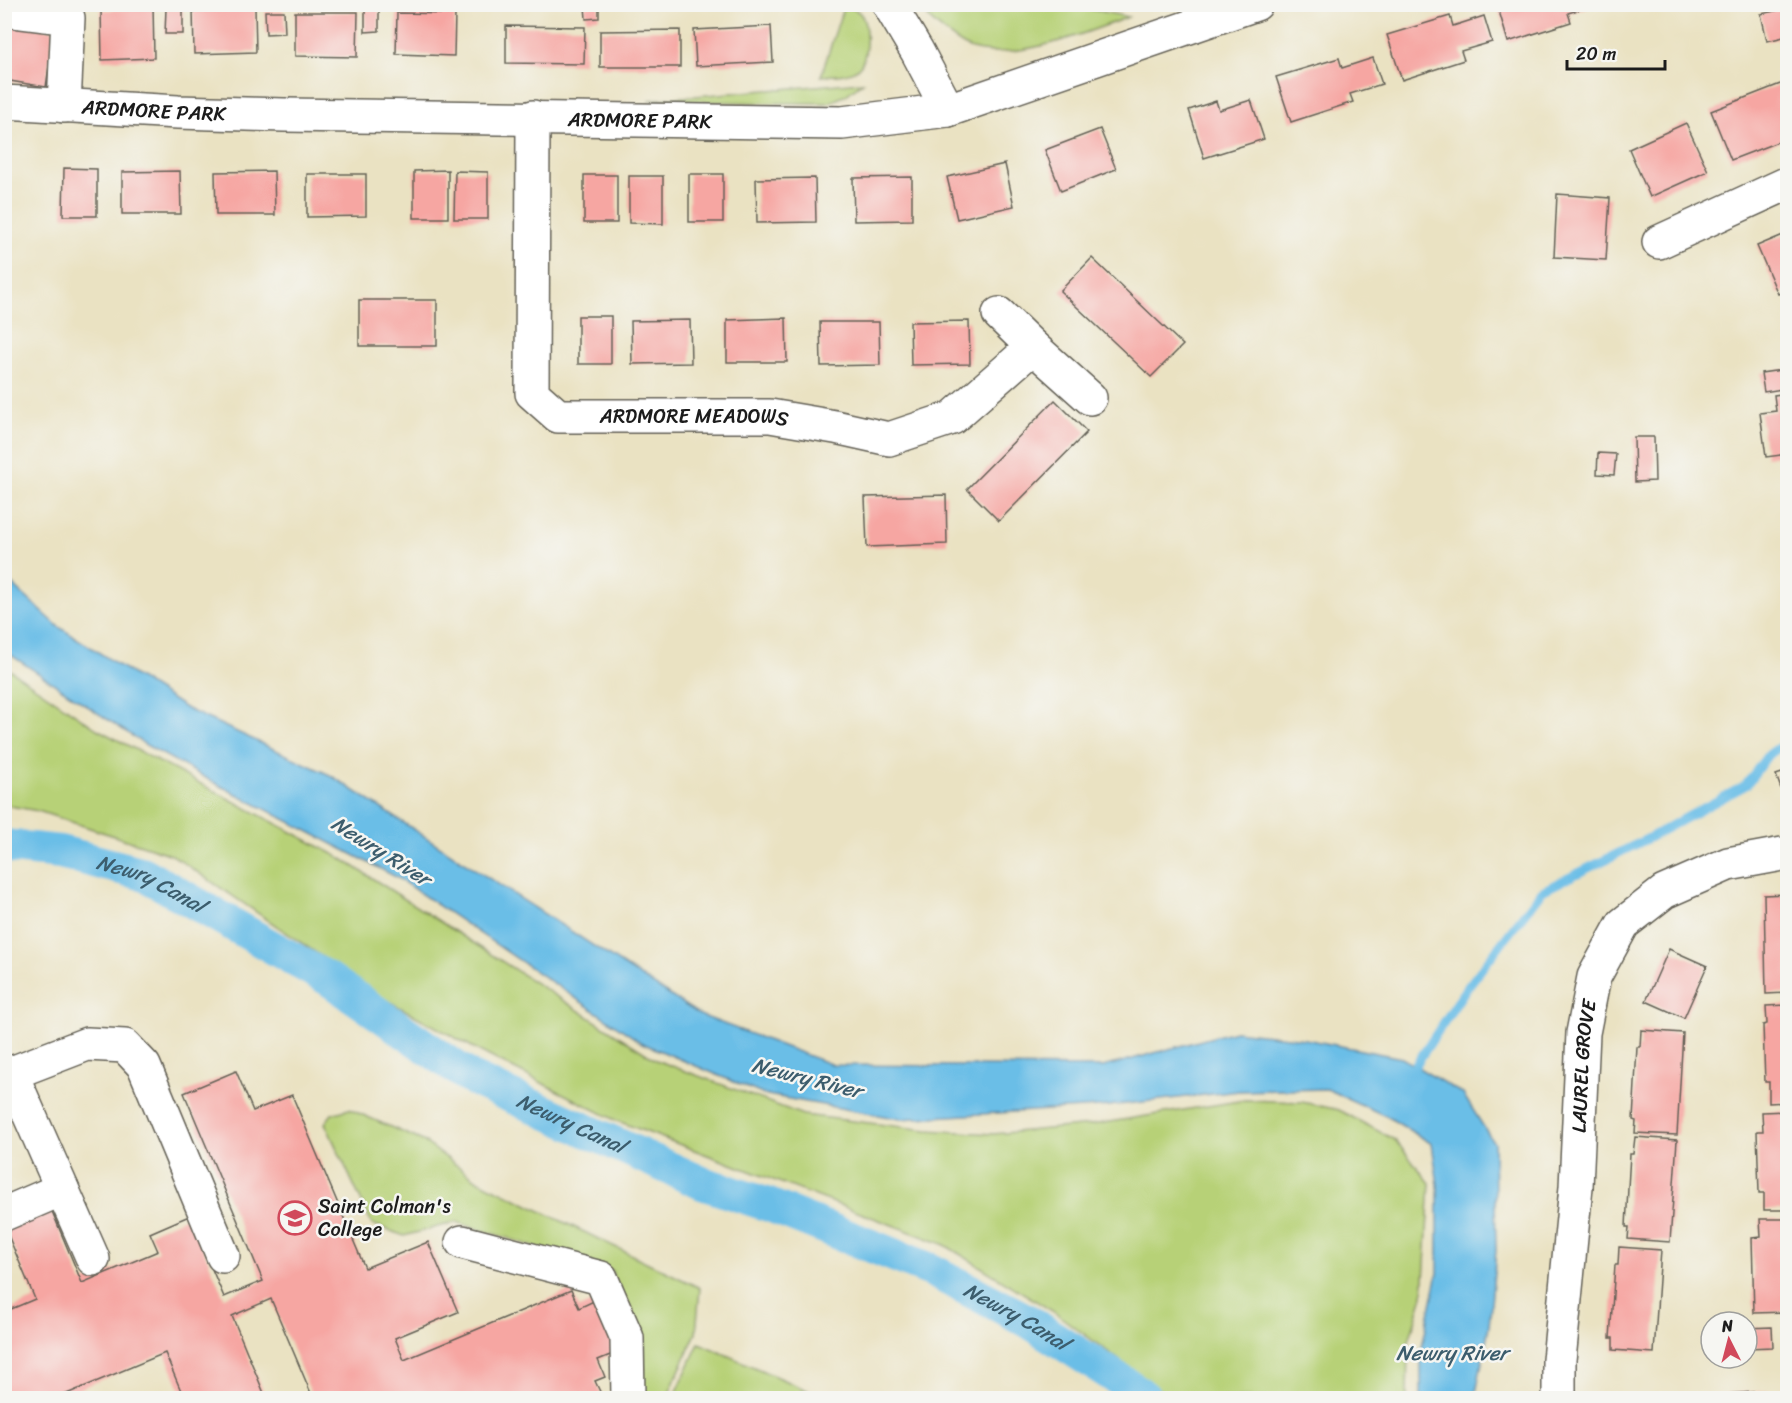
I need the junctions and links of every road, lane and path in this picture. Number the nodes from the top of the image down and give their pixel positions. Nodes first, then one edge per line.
1 (889, 4) edge
2 (1256, 4) edge
3 (4, 10) edge
4 (4, 102) edge
5 (64, 106) junction
6 (948, 110) junction
7 (533, 117) junction
8 (1788, 183) edge
9 (1659, 242) dead end
10 (999, 314) dead end
11 (1033, 347) junction
12 (1090, 398) dead end
13 (1788, 853) edge
14 (8, 1075) edge
15 (62, 1189) junction
16 (4, 1214) edge
17 (462, 1242) dead end
18 (223, 1256) dead end
19 (93, 1259) dead end
20 (628, 1398) edge
21 (1559, 1398) edge

1 - 6 street
2 - 6 street, ARDMORE PARK
3 - 5 street
4 - 5 street, ARDMORE PARK
5 - 7 street, ARDMORE PARK
6 - 7 street, ARDMORE PARK
7 - 11 street, ARDMORE MEADOWS
8 - 9 street
10 - 11 street
11 - 12 street
13 - 21 street, LAUREL GROVE
14 - 15 street
14 - 18 street
15 - 16 street
15 - 19 street
17 - 20 street

